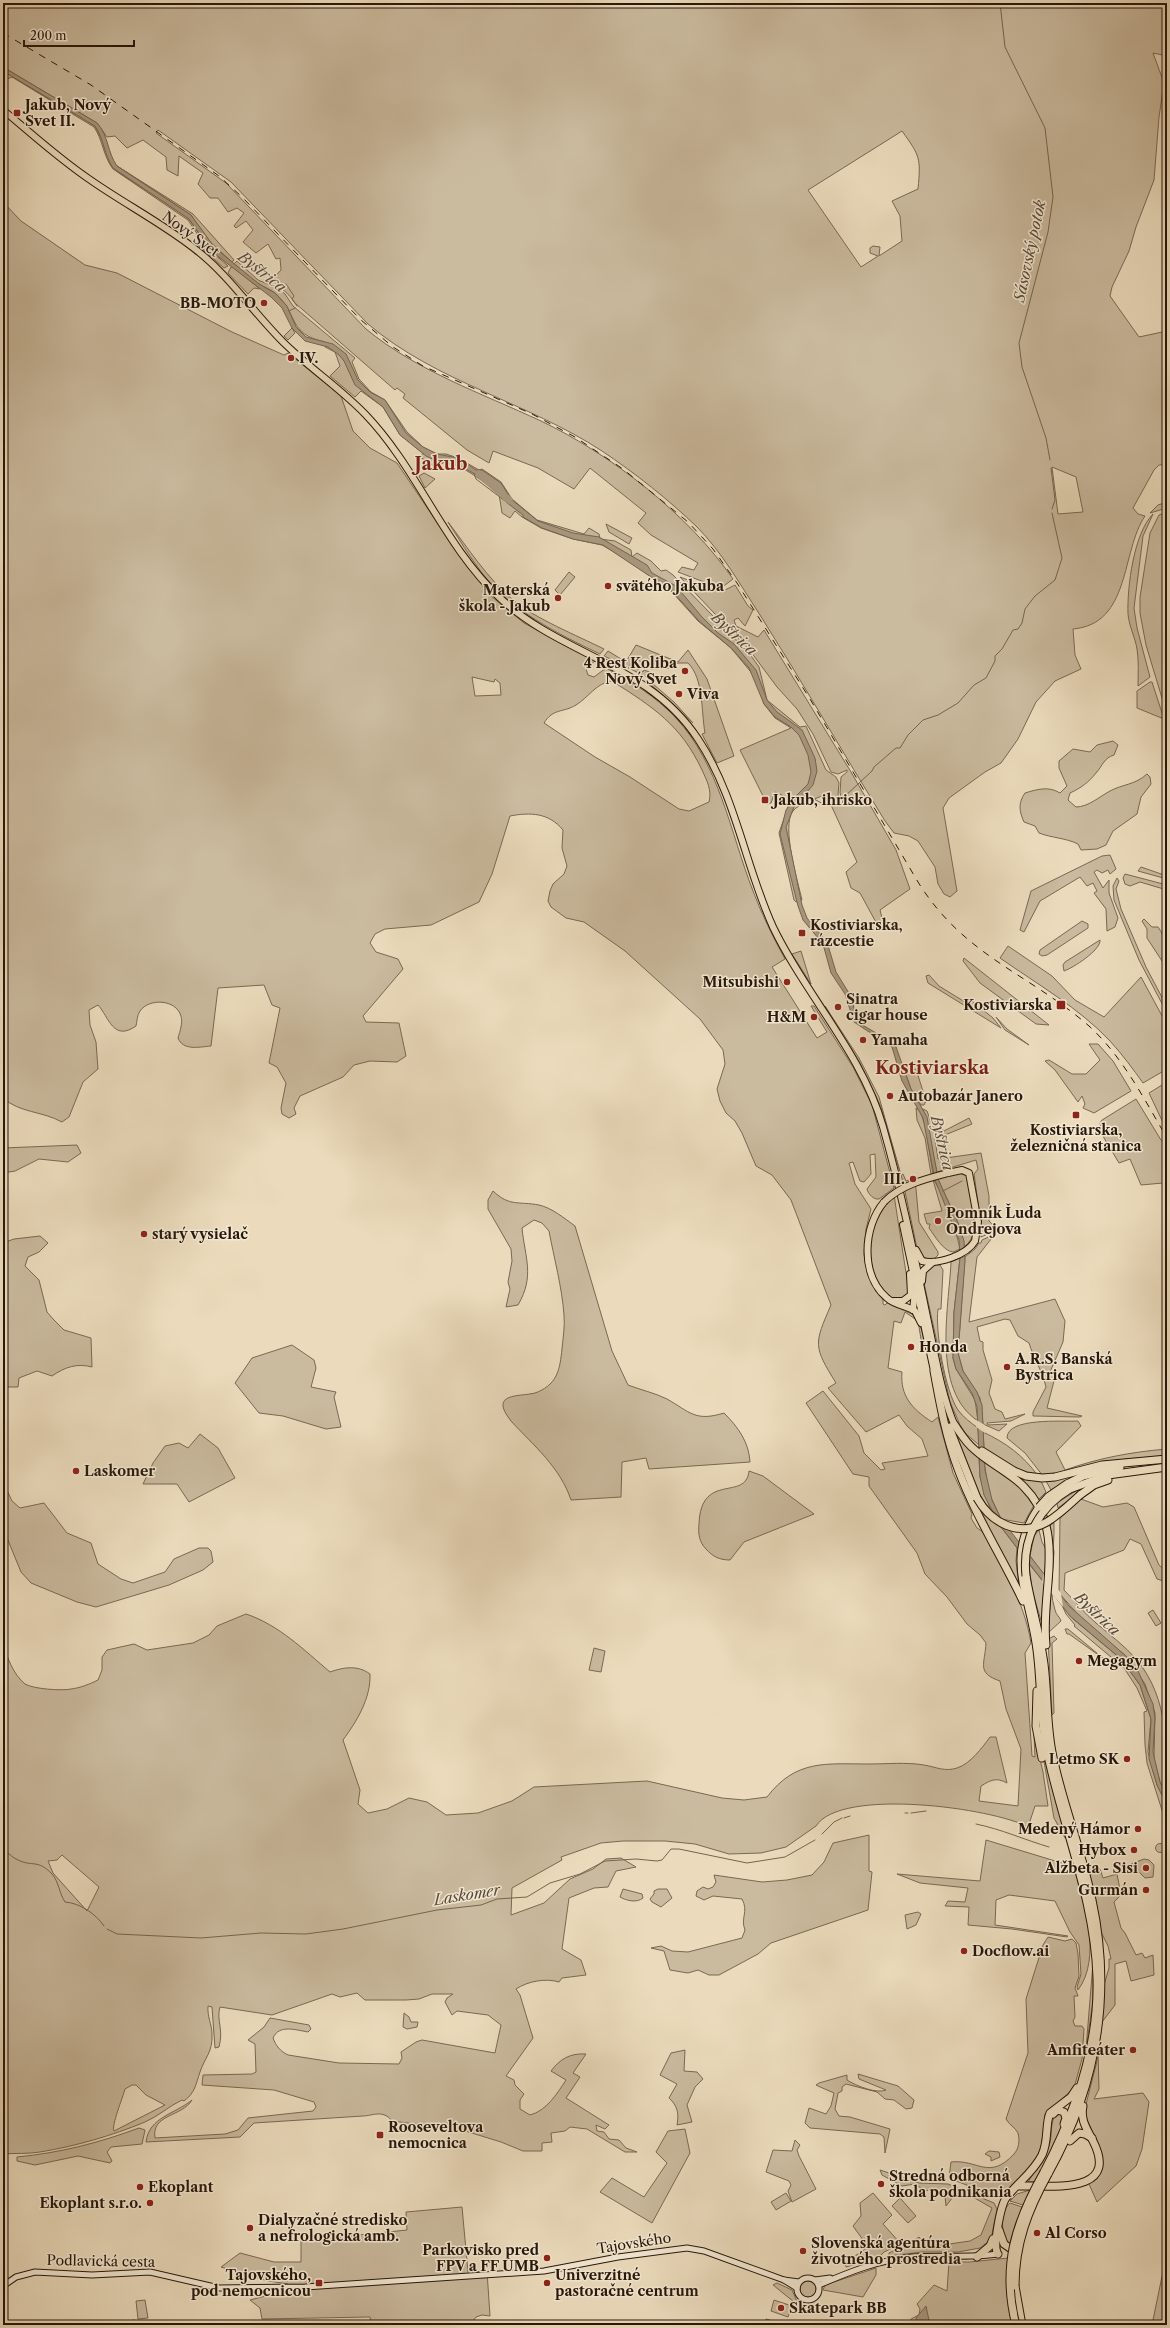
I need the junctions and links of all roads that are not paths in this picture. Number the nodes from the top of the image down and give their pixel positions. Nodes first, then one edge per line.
1 (3, 110) edge
2 (890, 1155) junction
3 (910, 1237) junction
4 (910, 1260) junction
5 (933, 1262) junction
6 (911, 1278) junction
7 (922, 1292) junction
8 (890, 1300) junction
9 (913, 1310) junction
10 (930, 1350) junction
11 (934, 1371) joint
12 (940, 1404) junction
13 (956, 1426) joint
14 (988, 1457) junction
15 (1167, 1460) edge
16 (1167, 1467) edge
17 (1148, 1469) junction
18 (1068, 1486) junction
19 (1022, 1599) junction
20 (1029, 1612) junction
21 (1044, 1667) junction
22 (1037, 1691) junction
23 (1042, 1720) junction
24 (1042, 1758) dead end
25 (1065, 1813) junction
26 (1084, 1878) junction
27 (1082, 2081) junction
28 (1084, 2092) junction
29 (1048, 2123) junction
30 (1064, 2132) junction
31 (1092, 2138) junction
32 (1063, 2147) junction
33 (1046, 2173) junction
34 (1019, 2186) junction
35 (999, 2226) junction
36 (1001, 2239) junction
37 (1014, 2251) dead end
38 (998, 2254) junction
39 (977, 2257) junction
40 (784, 2280) junction
41 (799, 2282) junction
42 (817, 2282) junction
43 (3, 2286) edge
44 (224, 2288) joint
45 (797, 2288) junction
46 (1016, 2325) edge
47 (1022, 2325) edge

1 - 2 main road, Nový Svet
2 - 3 main road
2 - 4 main road
3 - 5 main road
3 - 7 main road
4 - 6 main road
4 - 10 main road
5 - 7 main road
5 - 8 main road, bridge
6 - 8 main road
6 - 9 main road
7 - 13 main road
8 - 9 main road
9 - 10 main road
10 - 11 main road
11 - 12 highway
12 - 17 highway, bridge
12 - 19 highway
13 - 14 highway
14 - 15 highway
14 - 21 highway
15 - 18 highway
16 - 17 highway
17 - 18 highway
18 - 20 highway, bridge
18 - 21 highway, bridge
19 - 20 highway
19 - 22 highway
20 - 23 highway
21 - 25 highway
22 - 23 highway
22 - 24 highway
23 - 25 highway
25 - 26 highway
26 - 27 highway
26 - 28 highway
27 - 29 highway
27 - 30 highway
28 - 31 highway
28 - 32 highway
29 - 30 highway
29 - 34 highway
30 - 33 highway
31 - 32 highway
31 - 34 highway
32 - 33 highway
33 - 46 highway, bridge
33 - 47 highway, bridge
34 - 35 highway
35 - 36 highway
35 - 38 highway
35 - 39 highway
36 - 37 highway
36 - 38 highway
38 - 39 main road
39 - 42 main road
40 - 41 main road, Tajovského
40 - 44 main road, Tajovského
40 - 45 main road, Tajovského
41 - 42 main road
41 - 45 main road
42 - 45 main road
43 - 44 main road, Podlavická cesta

